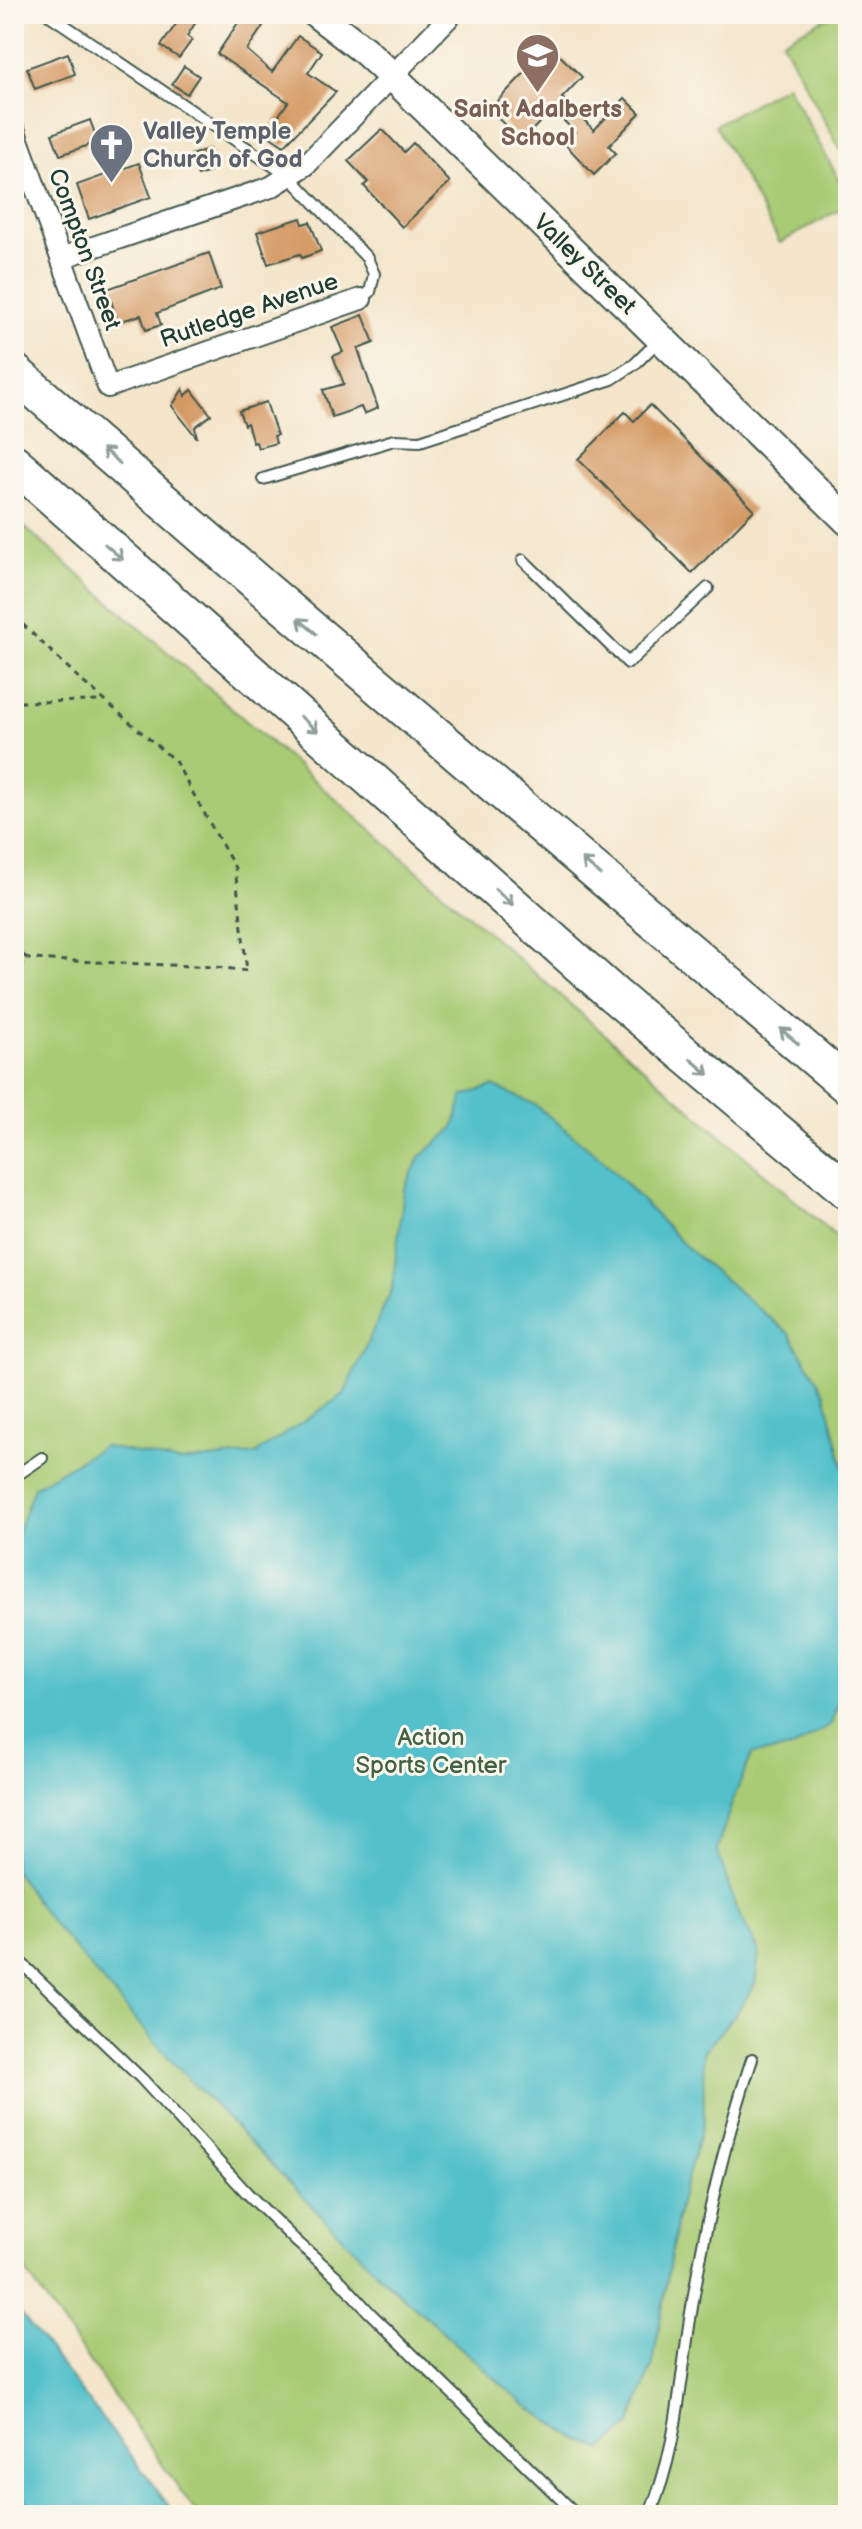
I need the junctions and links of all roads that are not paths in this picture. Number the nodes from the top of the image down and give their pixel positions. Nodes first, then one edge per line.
1 (48, 14) edge
2 (317, 14) edge
3 (452, 14) edge
4 (392, 76) junction
5 (14, 129) edge
6 (290, 177) junction
7 (61, 258) junction
8 (361, 299) joint
9 (662, 338) junction
10 (14, 372) edge
11 (108, 387) joint
12 (14, 463) edge
13 (14, 471) edge
14 (263, 479) dead end
15 (74, 517) junction
16 (848, 521) edge
17 (523, 560) dead end
18 (708, 588) dead end
19 (848, 1086) edge
20 (848, 1191) edge
21 (42, 1458) dead end
22 (14, 1477) edge
23 (14, 1956) edge
24 (752, 2059) dead end
25 (577, 2515) edge
26 (649, 2515) edge

1 - 6 lane
2 - 4 street, Valley Street
3 - 4 street
4 - 6 street
4 - 9 street, Valley Street
5 - 7 street, Compton Street
6 - 7 street
6 - 8 lane
7 - 11 street, Compton Street
8 - 11 street, Rutledge Avenue
9 - 14 lane
9 - 16 street, Valley Street
19 -> 10 highway
12 - 15 highway
13 - 15 highway
15 -> 20 highway
17 - 18 lane
21 - 22 lane
23 - 25 lane
24 - 26 lane

